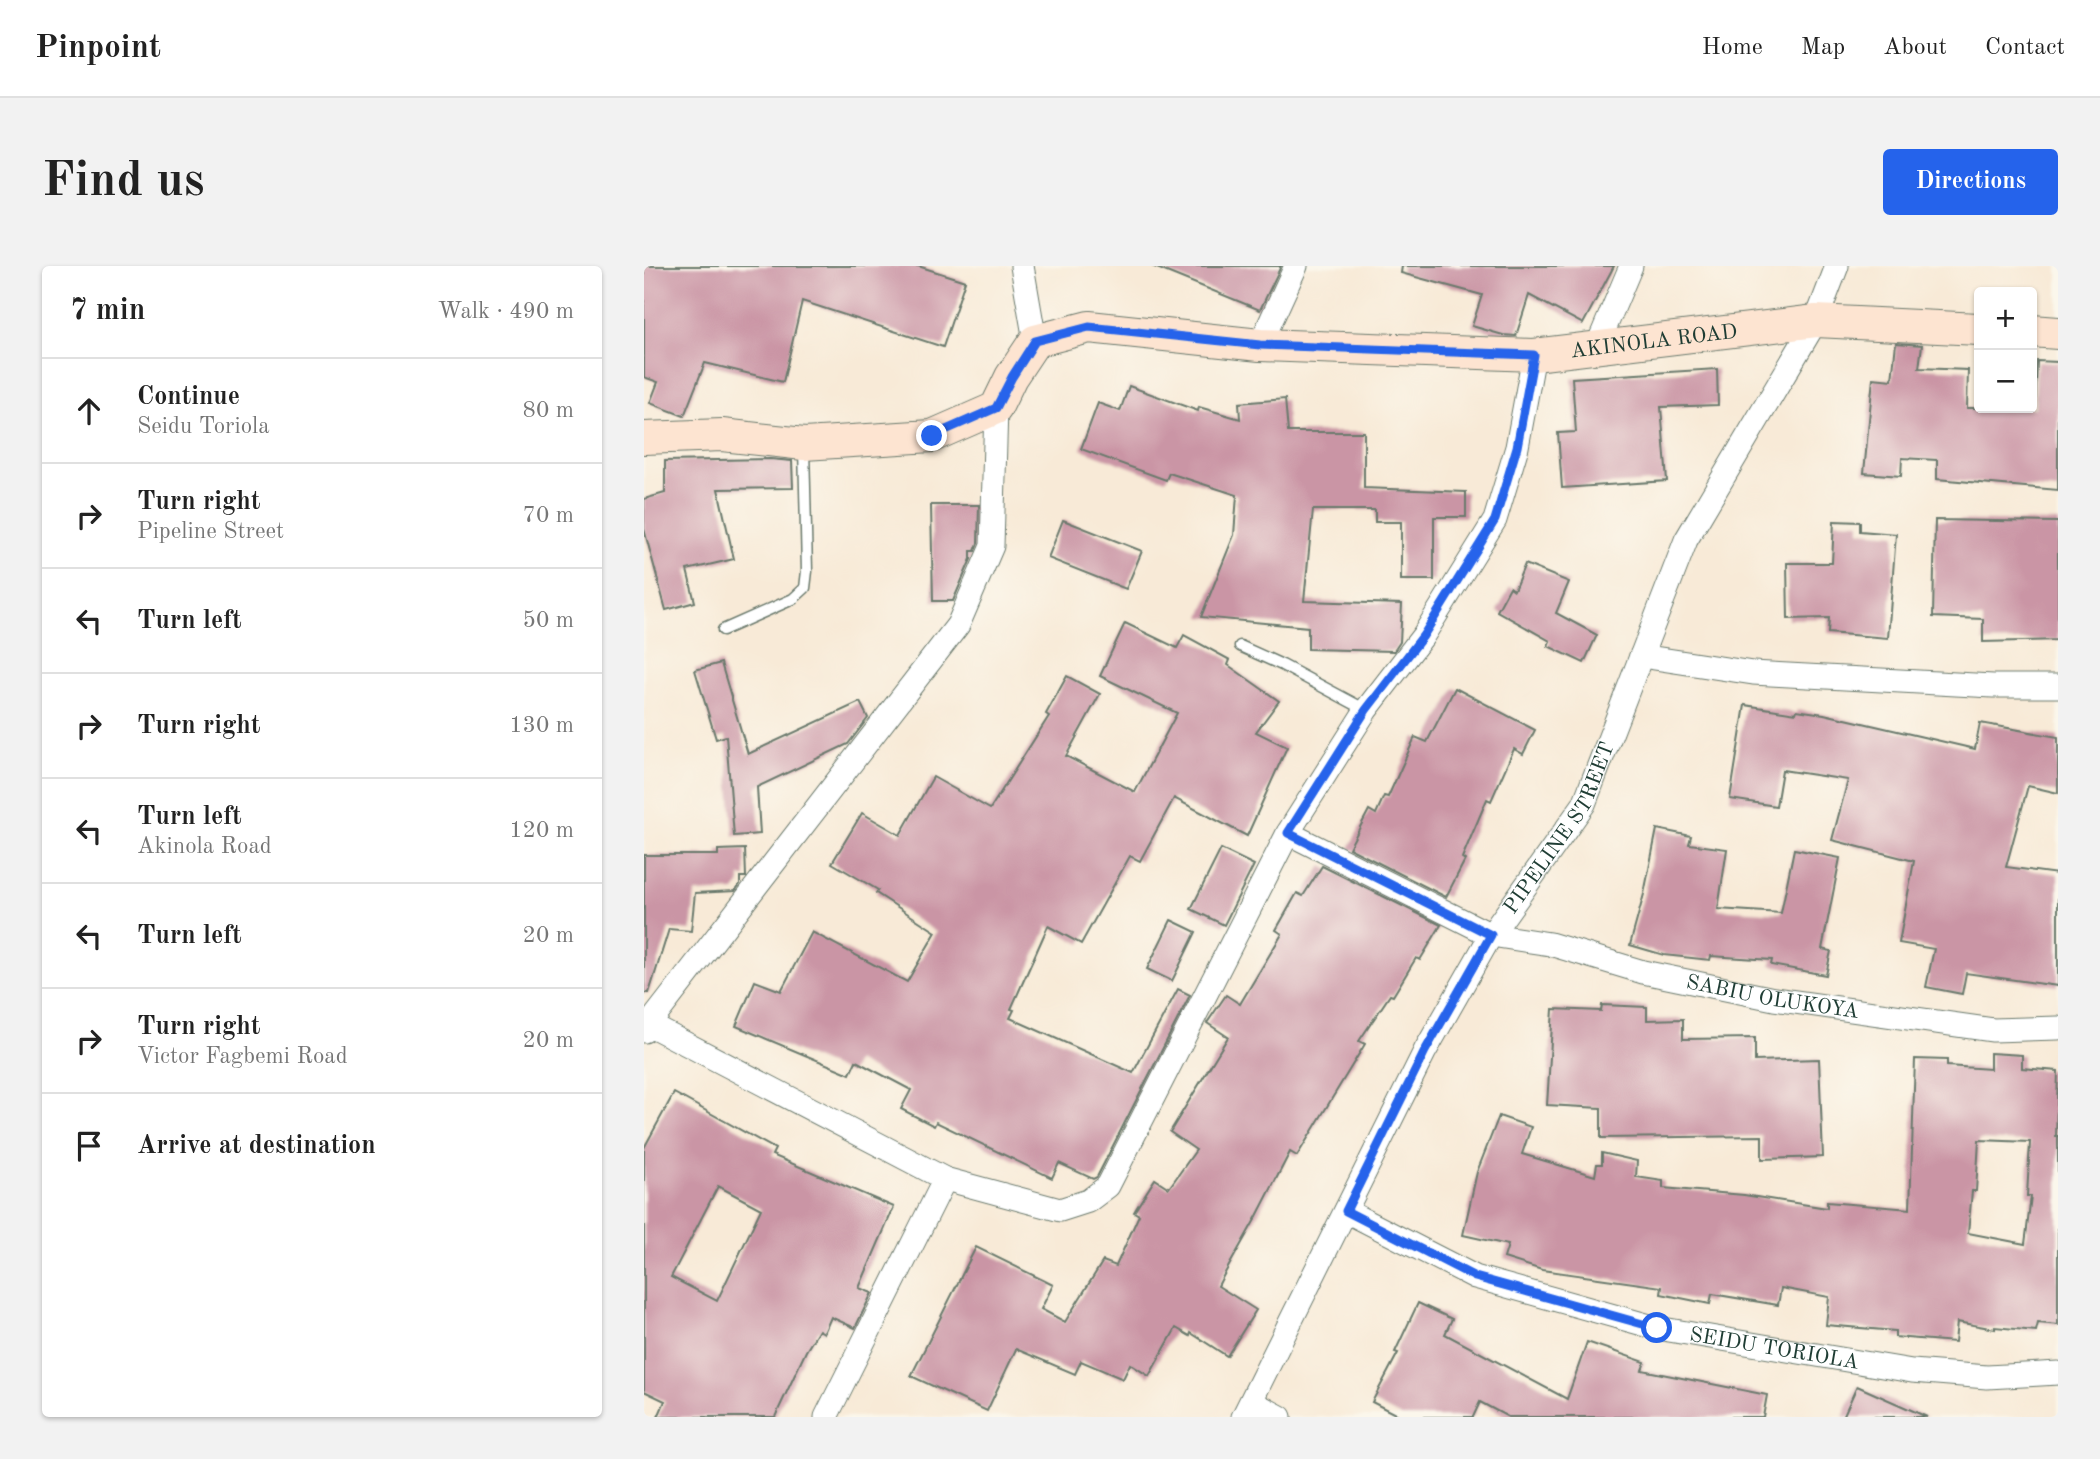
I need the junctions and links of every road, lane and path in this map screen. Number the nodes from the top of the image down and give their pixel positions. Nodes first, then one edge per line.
1 (1022, 266) edge
2 (1296, 266) edge
3 (1631, 266) edge
4 (1837, 266) edge
5 (1816, 321) junction
6 (1974, 329) edge
7 (2037, 331) edge
8 (2058, 332) edge
9 (1035, 341) junction
10 (1260, 345) junction
11 (1596, 349) junction
12 (1534, 355) junction
13 (996, 408) junction
14 (644, 438) edge
15 (804, 444) junction
16 (723, 630) dead end
17 (1240, 646) dead end
18 (1641, 656) junction
19 (2058, 686) edge
20 (1366, 710) junction
21 (1288, 833) junction
22 (1491, 935) junction
23 (647, 1028) edge
24 (2058, 1028) edge
25 (945, 1179) junction
26 (1346, 1211) junction
27 (2058, 1373) edge
28 (1247, 1409) edge
29 (826, 1417) edge
30 (1280, 1417) edge

1 - 9 street
2 - 10 street
3 - 11 street
4 - 5 street, PIPELINE STREET
5 - 6 street, AKINOLA ROAD
5 - 11 street, AKINOLA ROAD
5 - 18 street, PIPELINE STREET
7 - 8 street
9 - 10 street, AKINOLA ROAD
9 - 13 street
10 - 12 street, AKINOLA ROAD
11 - 12 street, AKINOLA ROAD
12 - 20 street
13 - 15 street
13 - 23 street
14 - 15 street
15 - 16 lane
17 - 20 lane
18 - 19 street
18 - 22 street, PIPELINE STREET
20 - 21 street
21 - 22 street, SABIU OLUKOYA
21 - 25 street
22 - 24 street, SABIU OLUKOYA
22 - 26 street, PIPELINE STREET
23 - 25 street
25 - 29 street
26 - 27 street, SEIDU TORIOLA
26 - 28 street, PIPELINE STREET
28 - 30 street

